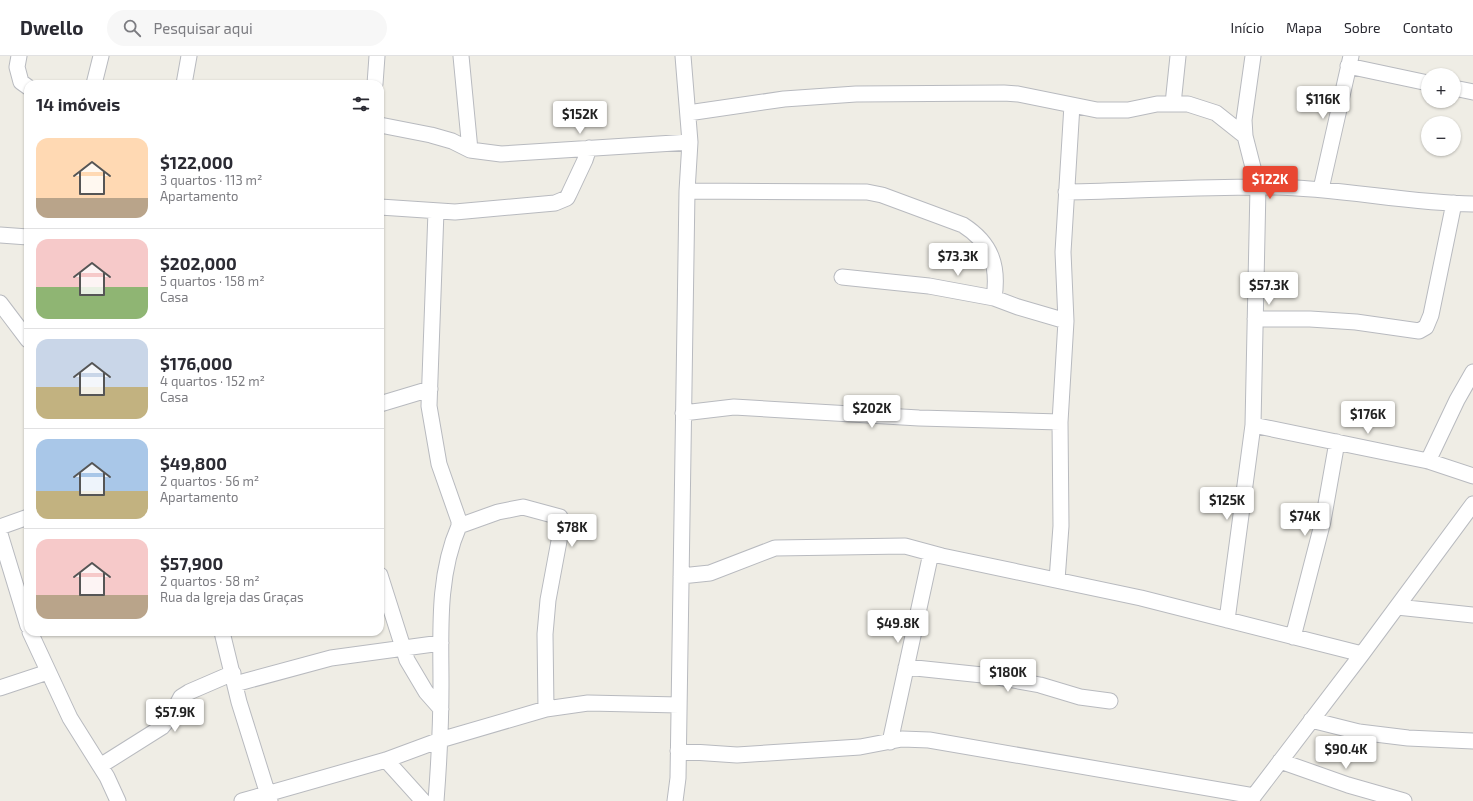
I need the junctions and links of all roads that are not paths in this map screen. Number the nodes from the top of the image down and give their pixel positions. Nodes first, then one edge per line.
1 (19, 56) edge
2 (101, 56) edge
3 (189, 56) edge
4 (377, 56) edge
5 (461, 56) edge
6 (1178, 56) edge
7 (1253, 56) edge
8 (680, 57) edge
9 (1350, 61) edge
10 (95, 80) edge
11 (185, 80) edge
12 (375, 80) edge
13 (1421, 81) edge
14 (24, 84) edge
15 (1461, 89) edge
16 (1473, 92) edge
17 (1072, 104) junction
18 (1173, 104) junction
19 (688, 113) junction
20 (384, 125) edge
21 (1245, 136) junction
22 (690, 142) junction
23 (589, 148) junction
24 (470, 150) junction
25 (1258, 187) junction
26 (1321, 189) junction
27 (687, 191) junction
28 (1066, 192) junction
29 (1454, 203) junction
30 (1473, 204) edge
31 (384, 207) edge
32 (436, 211) junction
33 (0, 235) edge
34 (24, 237) edge
35 (842, 277) dead end
36 (994, 298) junction
37 (0, 302) edge
38 (1066, 320) junction
39 (1256, 320) junction
40 (24, 332) edge
41 (1473, 372) edge
42 (430, 389) junction
43 (384, 403) edge
44 (683, 413) junction
45 (1060, 422) junction
46 (1253, 425) junction
47 (1337, 442) junction
48 (1428, 461) junction
49 (1473, 476) edge
50 (1473, 504) edge
51 (24, 518) edge
52 (459, 526) junction
53 (0, 527) edge
54 (0, 534) edge
55 (931, 553) junction
56 (681, 576) junction
57 (1057, 580) junction
58 (22, 588) edge
59 (384, 588) edge
60 (24, 601) edge
61 (1397, 607) junction
62 (1473, 615) edge
63 (1227, 620) junction
64 (32, 636) edge
65 (223, 636) edge
66 (1293, 637) junction
67 (441, 643) junction
68 (403, 648) junction
69 (1362, 654) junction
70 (906, 667) junction
71 (48, 672) junction
72 (234, 678) junction
73 (0, 688) edge
74 (1110, 701) dead end
75 (679, 705) junction
76 (441, 709) junction
77 (546, 709) junction
78 (1311, 720) junction
79 (440, 740) junction
80 (1473, 741) edge
81 (890, 742) junction
82 (678, 751) junction
83 (386, 760) junction
84 (1280, 761) junction
85 (100, 766) junction
86 (269, 797) edge
87 (1252, 798) edge
88 (118, 801) edge
89 (242, 801) edge
90 (423, 801) edge
91 (436, 801) edge
92 (675, 801) edge
93 (1404, 801) edge

1 - 14 street
2 - 10 street
3 - 11 street
4 - 12 street
5 - 24 street
6 - 18 street
7 - 21 street
8 - 19 street
9 - 13 street
9 - 26 street
15 - 16 street
17 - 18 street
17 - 19 street
17 - 28 street
18 - 21 street
19 - 22 street
20 - 24 street
21 - 25 street
22 - 23 street
22 - 27 street
23 - 24 street
23 - 32 street
25 - 26 street
25 - 28 street
25 - 39 street
26 - 29 street
27 - 36 street
27 - 44 street
28 - 38 street
29 - 30 street
29 - 39 street
31 - 32 street
32 - 42 street
33 - 34 street
35 - 36 street
36 - 38 street
37 - 40 street
38 - 45 street
39 - 46 street
41 - 48 street
42 - 43 street
42 - 52 street
44 - 45 street
44 - 56 street
45 - 57 street
46 - 47 street
46 - 63 street
47 - 48 street
47 - 66 street
48 - 49 street
50 - 61 street
51 - 53 street
52 - 67 street
52 - 77 street
54 - 58 street
55 - 56 street
55 - 57 street
55 - 70 street
56 - 75 street
57 - 63 street
58 - 60 street
59 - 68 street
61 - 62 street
61 - 69 street
63 - 66 street
64 - 71 street
65 - 72 street
66 - 69 street
67 - 68 street
67 - 76 street
68 - 72 street
68 - 76 street
69 - 78 street
70 - 74 street
70 - 81 street
71 - 73 street
71 - 85 street
72 - 85 street
72 - 86 street
75 - 77 street
75 - 82 street
76 - 79 street
77 - 79 street
78 - 80 street
78 - 84 street
79 - 83 street
79 - 91 street
81 - 82 street
81 - 87 street
82 - 92 street
83 - 86 street
83 - 90 street
84 - 87 street
84 - 93 street
85 - 88 street
86 - 89 street

